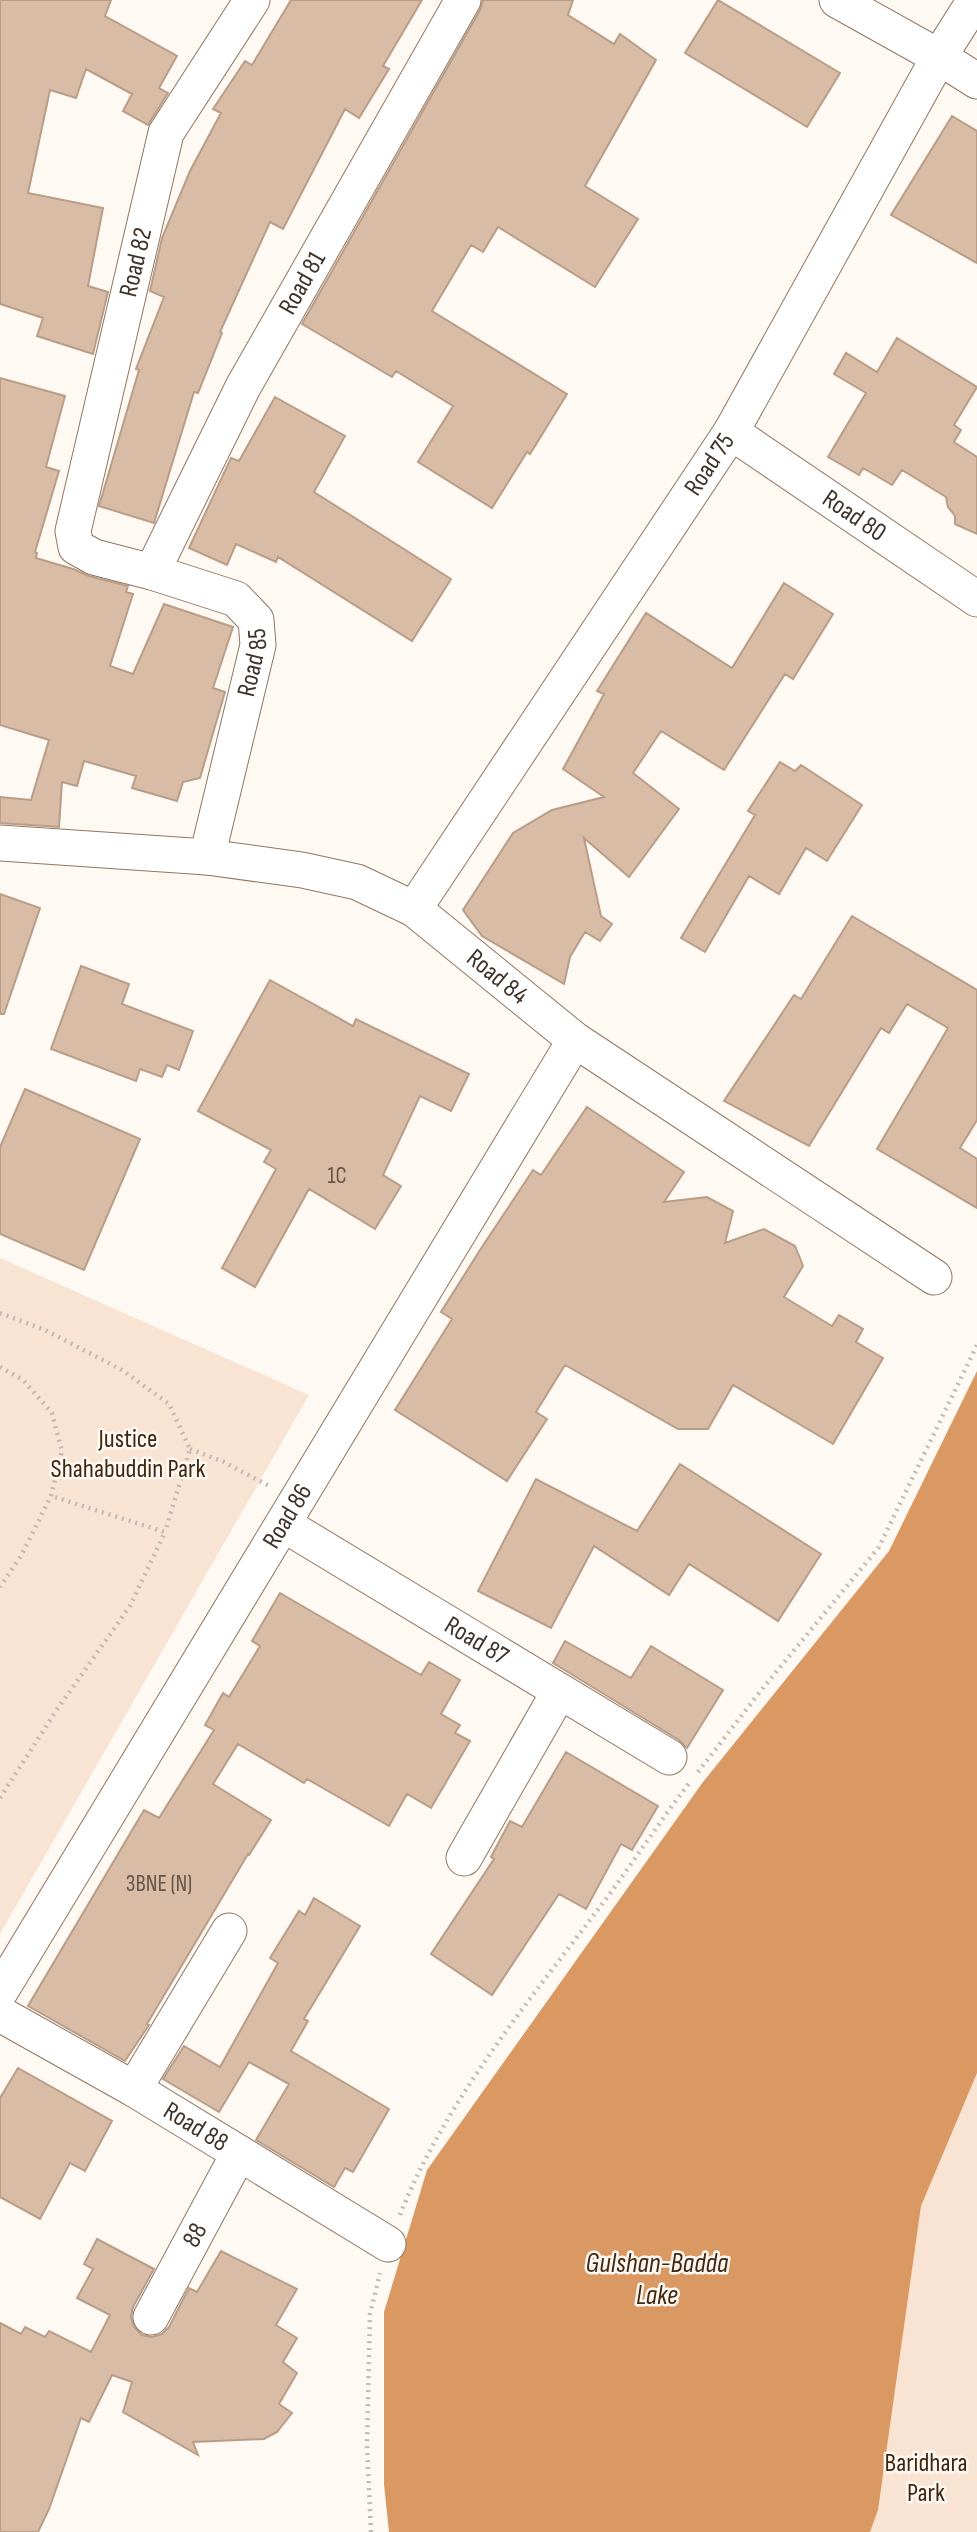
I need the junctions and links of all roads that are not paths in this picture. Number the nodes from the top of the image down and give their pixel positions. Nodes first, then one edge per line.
1 (252, 0) edge
2 (463, 0) edge
3 (837, 0) edge
4 (975, 0) edge
5 (939, 57) junction
6 (977, 81) edge
7 (731, 432) junction
8 (76, 547) joint
9 (152, 572) junction
10 (977, 599) edge
11 (0, 843) edge
12 (207, 857) junction
13 (414, 909) junction
14 (575, 1040) junction
15 (934, 1277) dead end
16 (290, 1512) junction
17 (559, 1692) junction
18 (668, 1757) dead end
19 (464, 1858) dead end
20 (229, 1931) dead end
21 (0, 1992) edge
22 (0, 2014) edge
23 (134, 2089) junction
24 (239, 2153) junction
25 (388, 2244) road end
26 (151, 2316) dead end

1 - 8 street, Road 82
2 - 9 street, Road 81
3 - 5 street
4 - 5 street, Road 75
5 - 6 street
5 - 7 street, Road 75
7 - 10 street, Road 80
7 - 13 street, Road 75
8 - 9 street, Road 85
9 - 12 street, Road 85
11 - 12 street, Road 84
12 - 13 street, Road 84
13 - 14 street, Road 84
14 - 15 street, Road 84
14 - 16 street, Road 86
16 - 17 street, Road 87
16 - 21 street, Road 86
17 - 18 street, Road 87
17 - 19 street
20 - 23 street
22 - 23 street, Road 88
23 - 24 street, Road 88
24 - 25 street, Road 88
24 - 26 street, 88

